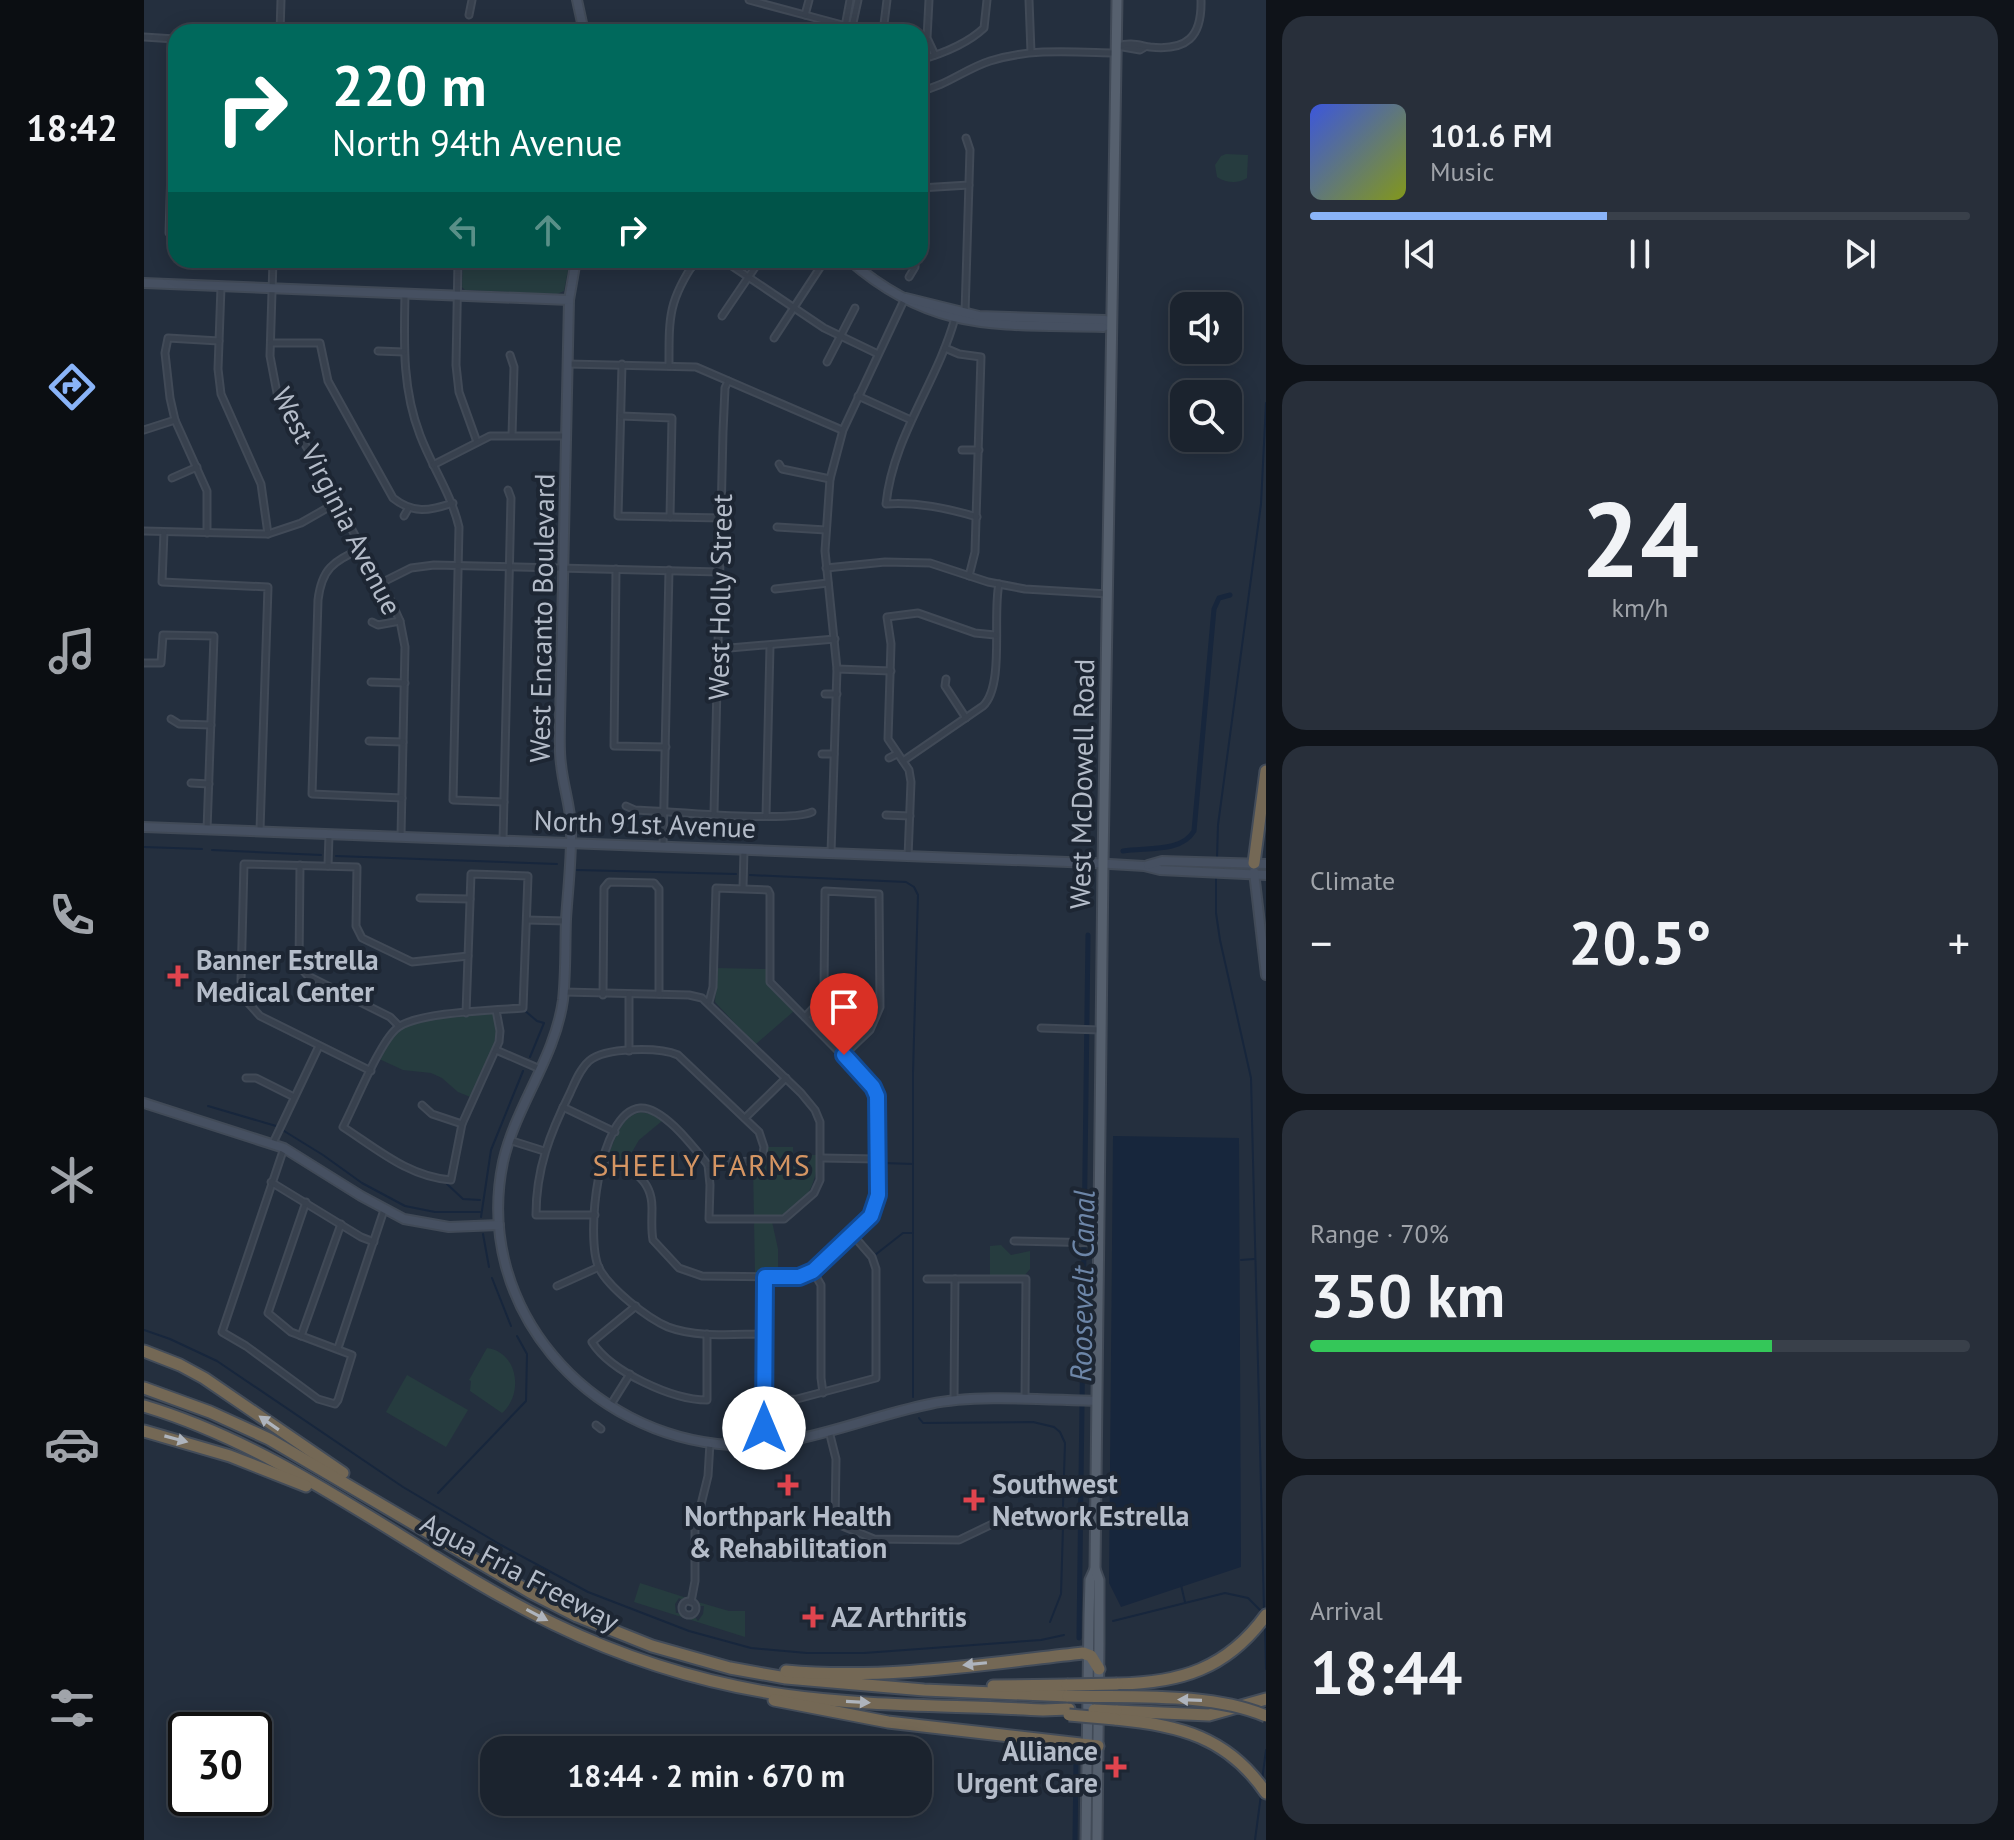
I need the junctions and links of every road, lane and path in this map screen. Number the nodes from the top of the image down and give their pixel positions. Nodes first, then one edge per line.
1 (281, 0) edge
2 (472, 0) edge
3 (577, 0) edge
4 (750, 0) edge
5 (809, 0) edge
6 (850, 0) edge
7 (858, 0) edge
8 (887, 0) edge
9 (929, 0) edge
10 (987, 0) edge
11 (1029, 0) edge
12 (1117, 0) edge
13 (1201, 0) edge
14 (469, 15) dead end
15 (805, 15) junction
16 (280, 24) edge
17 (582, 24) edge
18 (831, 24) edge
19 (846, 24) edge
20 (853, 24) edge
21 (884, 24) edge
22 (928, 24) edge
23 (144, 37) edge
24 (168, 38) edge
25 (928, 40) edge
26 (1117, 49) junction
27 (1031, 52) junction
28 (935, 55) junction
29 (928, 57) edge
30 (928, 89) edge
31 (966, 138) dead end
32 (969, 185) junction
33 (928, 188) edge
34 (273, 268) edge
35 (458, 268) edge
36 (575, 268) edge
37 (691, 268) edge
38 (734, 268) edge
39 (755, 268) edge
40 (819, 268) edge
41 (860, 268) edge
42 (914, 268) edge
43 (909, 277) dead end
44 (748, 278) junction
45 (144, 283) edge
46 (221, 286) junction
47 (273, 288) junction
48 (405, 294) junction
49 (457, 296) junction
50 (905, 298) junction
51 (569, 300) junction
52 (793, 306) junction
53 (855, 308) dead end
54 (722, 316) dead end
55 (960, 316) junction
56 (1112, 323) junction
57 (840, 336) junction
58 (774, 338) dead end
59 (219, 341) junction
60 (271, 343) junction
61 (945, 348) junction
62 (378, 351) dead end
63 (404, 352) junction
64 (878, 354) junction
65 (510, 355) dead end
66 (827, 362) dead end
67 (568, 364) junction
68 (622, 364) junction
69 (669, 366) junction
70 (728, 381) junction
71 (858, 396) junction
72 (621, 416) junction
73 (175, 420) junction
74 (911, 420) junction
75 (144, 430) edge
76 (843, 430) junction
77 (512, 435) junction
78 (566, 436) junction
79 (477, 442) junction
80 (962, 450) dead end
81 (979, 450) junction
82 (779, 464) dead end
83 (433, 465) junction
84 (197, 467) junction
85 (172, 478) dead end
86 (830, 479) junction
87 (508, 490) dead end
88 (336, 503) junction
89 (453, 503) junction
90 (408, 509) junction
91 (404, 516) dead end
92 (670, 517) junction
93 (977, 517) junction
94 (722, 518) junction
95 (777, 527) dead end
96 (826, 530) junction
97 (144, 531) edge
98 (164, 532) junction
99 (207, 533) junction
100 (268, 534) junction
101 (362, 548) junction
102 (458, 565) junction
103 (510, 566) junction
104 (564, 568) junction
105 (826, 568) junction
106 (616, 569) junction
107 (669, 570) junction
108 (720, 572) junction
109 (969, 576) junction
110 (381, 583) junction
111 (828, 583) junction
112 (999, 584) junction
113 (775, 589) dead end
114 (1108, 594) junction
115 (400, 621) junction
116 (372, 622) dead end
117 (995, 635) junction
118 (835, 639) junction
119 (770, 646) junction
120 (718, 649) junction
121 (144, 663) edge
122 (837, 669) junction
123 (891, 671) junction
124 (946, 679) dead end
125 (371, 682) dead end
126 (405, 683) junction
127 (825, 694) dead end
128 (837, 694) junction
129 (966, 718) junction
130 (171, 719) dead end
131 (211, 725) junction
132 (369, 741) dead end
133 (403, 742) junction
134 (666, 747) junction
135 (822, 754) dead end
136 (834, 754) junction
137 (897, 754) junction
138 (889, 758) dead end
139 (903, 762) junction
140 (1266, 771) edge
141 (191, 783) dead end
142 (209, 784) junction
143 (402, 798) junction
144 (504, 802) junction
145 (626, 806) dead end
146 (664, 811) junction
147 (812, 812) dead end
148 (714, 813) junction
149 (886, 815) dead end
150 (766, 816) junction
151 (910, 816) junction
152 (144, 827) edge
153 (207, 830) junction
154 (260, 831) junction
155 (329, 834) junction
156 (401, 837) junction
157 (503, 841) junction
158 (570, 844) junction
159 (663, 848) junction
160 (744, 850) junction
161 (831, 854) junction
162 (908, 857) junction
163 (1103, 864) junction
164 (300, 865) junction
165 (328, 866) junction
166 (1206, 867) junction
167 (1258, 867) edge
168 (1266, 875) edge
169 (743, 888) junction
170 (420, 898) dead end
171 (470, 899) junction
172 (527, 920) junction
173 (566, 921) junction
174 (468, 956) junction
175 (1266, 975) edge
176 (564, 992) junction
177 (629, 994) junction
178 (659, 994) junction
179 (603, 995) junction
180 (709, 1002) junction
181 (496, 1010) junction
182 (466, 1013) junction
183 (805, 1017) junction
184 (399, 1026) junction
185 (1041, 1028) dead end
186 (1096, 1029) junction
187 (319, 1046) junction
188 (496, 1050) junction
189 (629, 1051) junction
190 (844, 1055) junction
191 (541, 1070) junction
192 (371, 1071) junction
193 (246, 1078) dead end
194 (786, 1078) junction
195 (294, 1097) junction
196 (144, 1103) edge
197 (422, 1105) dead end
198 (563, 1107) junction
199 (745, 1118) junction
200 (462, 1124) junction
201 (615, 1132) junction
202 (509, 1140) junction
203 (273, 1143) junction
204 (284, 1148) junction
205 (544, 1151) junction
206 (822, 1158) junction
207 (602, 1159) junction
208 (878, 1159) junction
209 (708, 1165) junction
210 (271, 1182) junction
211 (306, 1202) junction
212 (384, 1210) junction
213 (595, 1215) junction
214 (341, 1224) junction
215 (499, 1225) junction
216 (852, 1234) junction
217 (1014, 1241) dead end
218 (374, 1242) junction
219 (1094, 1243) junction
220 (599, 1267) junction
221 (813, 1271) junction
222 (765, 1277) junction
223 (927, 1279) dead end
224 (955, 1279) junction
225 (557, 1286) dead end
226 (636, 1306) junction
227 (707, 1334) junction
228 (765, 1334) junction
229 (301, 1336) junction
230 (338, 1348) junction
231 (144, 1351) edge
232 (630, 1374) junction
233 (144, 1388) edge
234 (823, 1393) junction
235 (764, 1400) junction
236 (954, 1400) junction
237 (1025, 1400) junction
238 (1087, 1401) junction
239 (144, 1406) edge
240 (610, 1406) junction
241 (144, 1431) edge
242 (828, 1431) junction
243 (710, 1443) junction
244 (765, 1444) junction
245 (1090, 1517) junction
246 (426, 1530) junction
247 (1095, 1569) junction
248 (469, 1576) junction
249 (691, 1602) dead end
250 (1266, 1615) edge
251 (1088, 1654) junction
252 (710, 1663) junction
253 (1099, 1669) junction
254 (696, 1677) junction
255 (1068, 1690) junction
256 (1266, 1699) edge
257 (1115, 1715) junction
258 (1266, 1716) edge
259 (1092, 1746) junction
260 (1266, 1793) edge
261 (1086, 1840) edge
262 (1097, 1840) edge

1 - 16 street
2 - 14 street
3 - 17 street
4 - 15 street
5 - 15 street
6 - 19 street
7 - 20 street
8 - 21 street
9 - 22 street
10 - 28 street
11 - 27 street
12 - 26 main road, West McDowell Road
13 - 26 street
15 - 18 street
23 - 24 street
25 - 28 street
26 - 27 street
26 - 56 main road, West McDowell Road
27 - 30 street
28 - 29 street
31 - 32 street
32 - 33 street
32 - 55 street
34 - 47 street, West Virginia Avenue
35 - 49 street
36 - 51 street, West Encanto Boulevard
37 - 69 street
38 - 44 street
39 - 44 street
40 - 52 street
41 - 50 street
42 - 43 street
44 - 52 street
44 - 54 street
45 - 46 street
46 - 47 street
46 - 59 street
47 - 48 street
47 - 60 street, West Virginia Avenue
48 - 49 street
48 - 63 street
49 - 51 street
49 - 79 street
50 - 55 street
50 - 64 street
51 - 67 street, West Encanto Boulevard
52 - 57 street
52 - 58 street
53 - 57 street
55 - 56 street
55 - 61 street
56 - 114 main road, West McDowell Road
57 - 64 street
57 - 66 street
59 - 73 street
59 - 100 street
60 - 88 street, West Virginia Avenue
60 - 90 street
61 - 74 street
61 - 81 street
62 - 63 street
63 - 83 street
64 - 71 street
65 - 77 street
67 - 68 street
67 - 78 street, West Encanto Boulevard
68 - 69 street
68 - 72 street
69 - 70 street
70 - 76 street
70 - 94 street, West Holly Street
71 - 74 street
71 - 76 street
72 - 92 street
72 - 92 street
73 - 75 street
73 - 84 street
74 - 93 street
76 - 86 street
77 - 78 street
77 - 79 street
78 - 104 street, West Encanto Boulevard
79 - 83 street
80 - 81 street
81 - 93 street
82 - 86 street
83 - 89 street
84 - 85 street
84 - 99 street
86 - 96 street
87 - 103 street
88 - 100 street
88 - 101 street, West Virginia Avenue
89 - 90 street
89 - 102 street
90 - 91 street
92 - 94 street
93 - 109 street
94 - 108 street, West Holly Street
95 - 96 street
96 - 105 street
97 - 98 street
98 - 99 street
98 - 154 street
99 - 100 street
101 - 110 street, West Virginia Avenue
101 - 143 street
102 - 103 street
102 - 110 street
102 - 144 street
103 - 104 street
103 - 144 street
104 - 106 street
104 - 158 street, West Encanto Boulevard
105 - 109 street
105 - 111 street
106 - 107 street
106 - 134 street
107 - 108 street
107 - 134 street
108 - 120 street, West Holly Street
109 - 112 street
110 - 115 street, West Virginia Avenue
111 - 113 street
111 - 118 street
112 - 114 street
112 - 117 street
114 - 163 main road, West McDowell Road
115 - 116 street
115 - 126 street, West Virginia Avenue
117 - 123 street
117 - 129 street
118 - 119 street
118 - 122 street
119 - 120 street
119 - 150 street
120 - 148 street, West Holly Street
121 - 131 street
122 - 123 street
122 - 128 street
123 - 137 street
124 - 129 street
125 - 126 street
126 - 133 street, West Virginia Avenue
127 - 128 street
128 - 136 street
129 - 139 street
130 - 131 street
131 - 142 street
132 - 133 street
133 - 143 street, West Virginia Avenue
134 - 146 street
135 - 136 street
136 - 161 street
137 - 138 street
137 - 139 street
139 - 151 street
140 - 167 highway
141 - 142 street
142 - 153 street
143 - 156 street, West Virginia Avenue
144 - 157 street
145 - 146 street
146 - 148 street
146 - 159 street
147 - 150 street
148 - 150 street
149 - 151 street
151 - 162 street
152 - 153 street, North 91st Avenue
153 - 154 street, North 91st Avenue
154 - 155 street, North 91st Avenue
155 - 156 street, North 91st Avenue
155 - 165 street
156 - 157 street, North 91st Avenue
157 - 158 street, North 91st Avenue
158 - 159 street, North 91st Avenue
158 - 173 street, West Encanto Boulevard
159 - 160 street, North 91st Avenue
160 - 161 street, North 91st Avenue
160 - 169 street
161 - 162 street, North 91st Avenue
162 - 163 street, North 91st Avenue
163 - 166 street, North 91st Avenue
163 - 186 main road, West McDowell Road
164 - 165 street
164 - 184 street
164 - 187 street
165 - 174 street
166 - 167 street, North 91st Avenue
166 - 167 street, North 91st Avenue
167 - 168 street, North 91st Avenue
167 - 175 street
169 - 180 street
169 - 183 street
170 - 171 street
171 - 172 street
171 - 174 street
172 - 173 street
172 - 181 street
173 - 176 street, West Encanto Boulevard
174 - 182 street
176 - 179 street
176 - 191 street, West Encanto Boulevard
177 - 178 street
177 - 179 street
177 - 189 street
178 - 179 street
178 - 180 street
180 - 194 street
181 - 182 street
181 - 188 street
182 - 184 street
183 - 190 street
183 - 190 street
184 - 192 street
185 - 186 street
186 - 219 main road, West McDowell Road
187 - 192 street
187 - 195 street
188 - 191 street
188 - 200 street
189 - 198 street
189 - 199 street
190 - 208 street
191 - 202 street, West Encanto Boulevard
192 - 200 street
193 - 195 street
194 - 199 street
194 - 206 street
195 - 203 street
196 - 203 street
197 - 200 street
198 - 201 street
198 - 205 street
199 - 209 street
201 - 207 street
201 - 209 street
202 - 205 street
202 - 215 street, West Encanto Boulevard
203 - 204 street
204 - 210 street
204 - 212 street
205 - 213 street
206 - 208 street
206 - 209 street
207 - 213 street
207 - 222 street
208 - 216 street
210 - 211 street
210 - 230 street
211 - 214 street
211 - 229 street
212 - 215 street
212 - 218 street
213 - 220 street
214 - 218 street
214 - 229 street
215 - 240 street, West Encanto Boulevard
216 - 221 street
216 - 234 street
217 - 219 street
218 - 230 street
219 - 238 main road, West McDowell Road
220 - 225 street
220 - 226 street
221 - 222 street
221 - 234 street
222 - 228 street
223 - 224 street
224 - 236 street
224 - 237 street
226 - 227 street
226 - 232 street
227 - 228 street
227 - 232 street
228 - 235 street
229 - 230 street
246 -> 231 highway
232 - 240 street
233 - 246 highway, Agua Fria Freeway
234 - 235 street
235 - 244 street
236 - 237 street, West Encanto Boulevard
236 - 242 street, West Encanto Boulevard
237 - 238 street, West Encanto Boulevard
238 - 245 main road, West McDowell Road
239 - 248 highway, Agua Fria Freeway
240 - 243 street, West Encanto Boulevard
241 -> 248 highway
242 - 244 street, West Encanto Boulevard
242 - 245 street
243 - 244 street, West Encanto Boulevard
243 - 249 street
245 - 247 main road, West McDowell Road
246 - 252 highway, Agua Fria Freeway
247 - 251 main road, West McDowell Road
247 - 253 main road, West McDowell Road
248 -> 254 highway, Agua Fria Freeway
250 - 255 highway, bridge
251 -> 252 highway
251 - 253 highway
251 - 259 main road, West McDowell Road
252 - 255 highway, Agua Fria Freeway
253 - 259 main road, West McDowell Road
254 -> 257 highway, Agua Fria Freeway, bridge
254 - 259 highway
258 -> 255 highway, bridge
256 - 257 highway, bridge
257 - 260 highway
259 - 261 main road, West McDowell Road
259 - 262 main road, West McDowell Road

